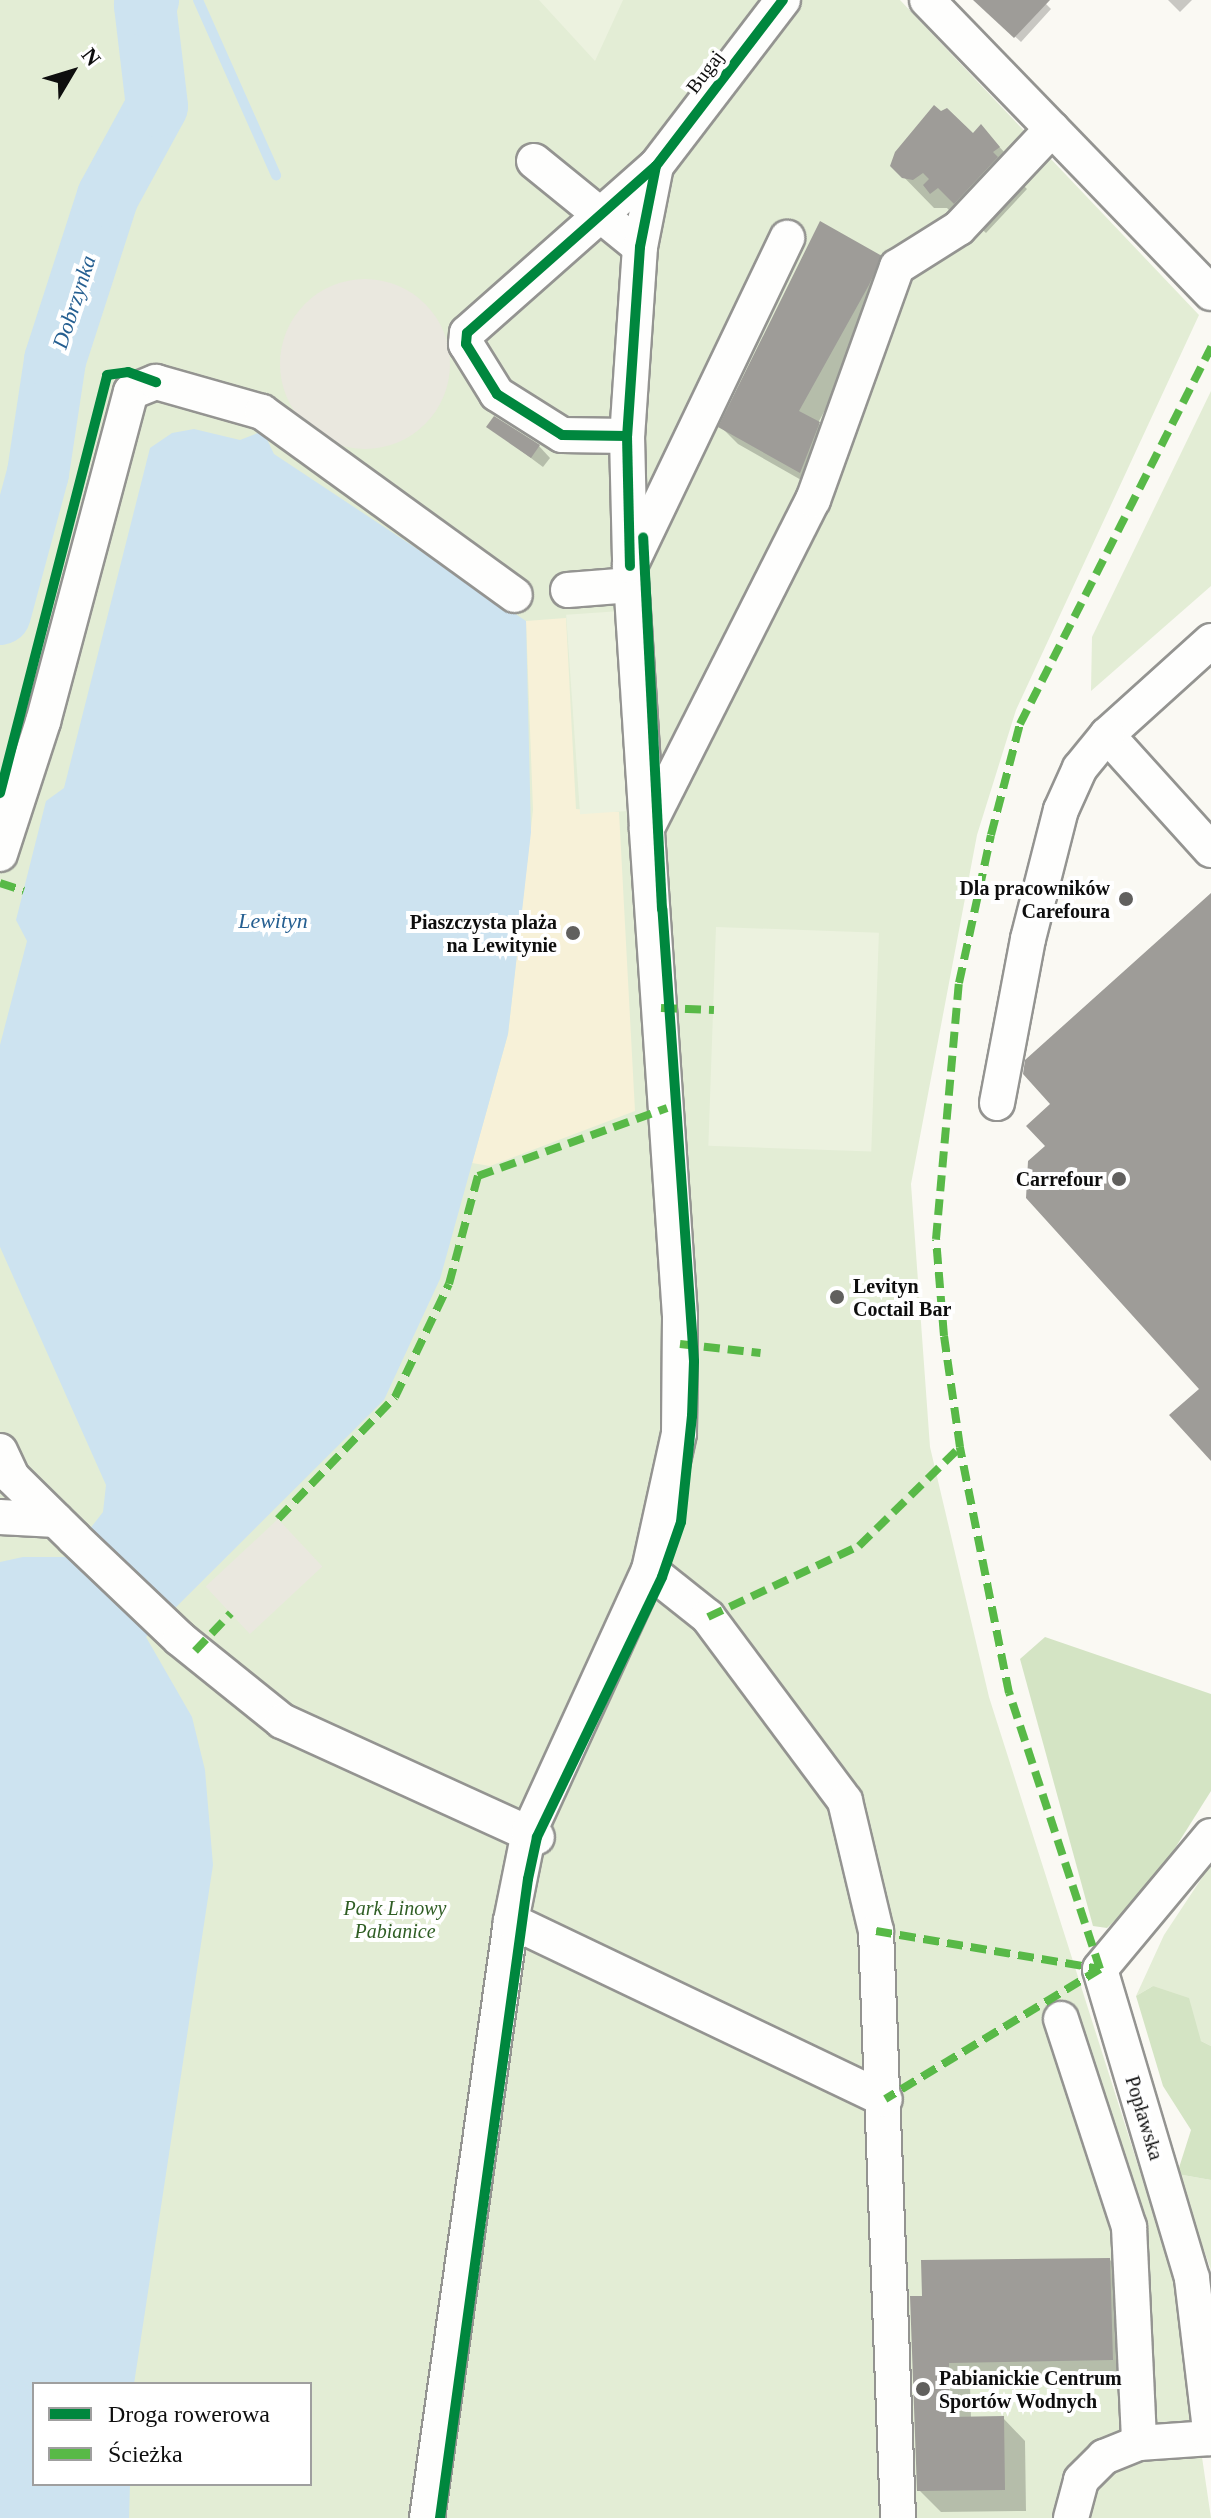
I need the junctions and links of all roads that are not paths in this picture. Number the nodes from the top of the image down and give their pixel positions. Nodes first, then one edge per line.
1 (783, 0) edge
2 (927, 0) edge
3 (1052, 129) junction
4 (534, 161) dead end
5 (656, 166) junction
6 (599, 214) junction
7 (787, 238) dead end
8 (640, 247) junction
9 (1211, 293) edge
10 (627, 436) junction
11 (630, 575) junction
12 (568, 590) dead end
13 (515, 595) dead end
14 (1211, 641) edge
15 (1107, 735) junction
16 (647, 828) junction
17 (1211, 850) edge
18 (0, 854) edge
19 (997, 1103) dead end
20 (0, 1451) edge
21 (0, 1517) edge
22 (65, 1529) junction
23 (649, 1570) junction
24 (533, 1835) junction
25 (1211, 1836) edge
26 (511, 1921) junction
27 (1061, 2019) dead end
28 (885, 2099) junction
29 (1211, 2438) edge
30 (1139, 2443) junction
31 (427, 2518) edge
32 (898, 2518) edge
33 (1071, 2518) edge

1 - 5 street, Bugaj
2 - 3 street
3 - 9 street
3 - 16 street
4 - 6 street
5 - 6 street
5 - 8 street
6 - 8 street
6 - 10 street
7 - 11 street
8 - 10 street
10 - 11 street
11 - 12 street
11 - 16 street
13 - 18 street
14 - 15 street
15 - 17 street
15 - 19 street
16 - 23 street
20 - 22 street
21 - 22 street
22 - 24 street
23 - 24 street
23 - 28 street
24 - 26 street
25 - 29 street, Popławska
26 - 28 street
26 - 31 street
27 - 30 street
28 - 32 street
29 - 30 street
30 - 33 street

